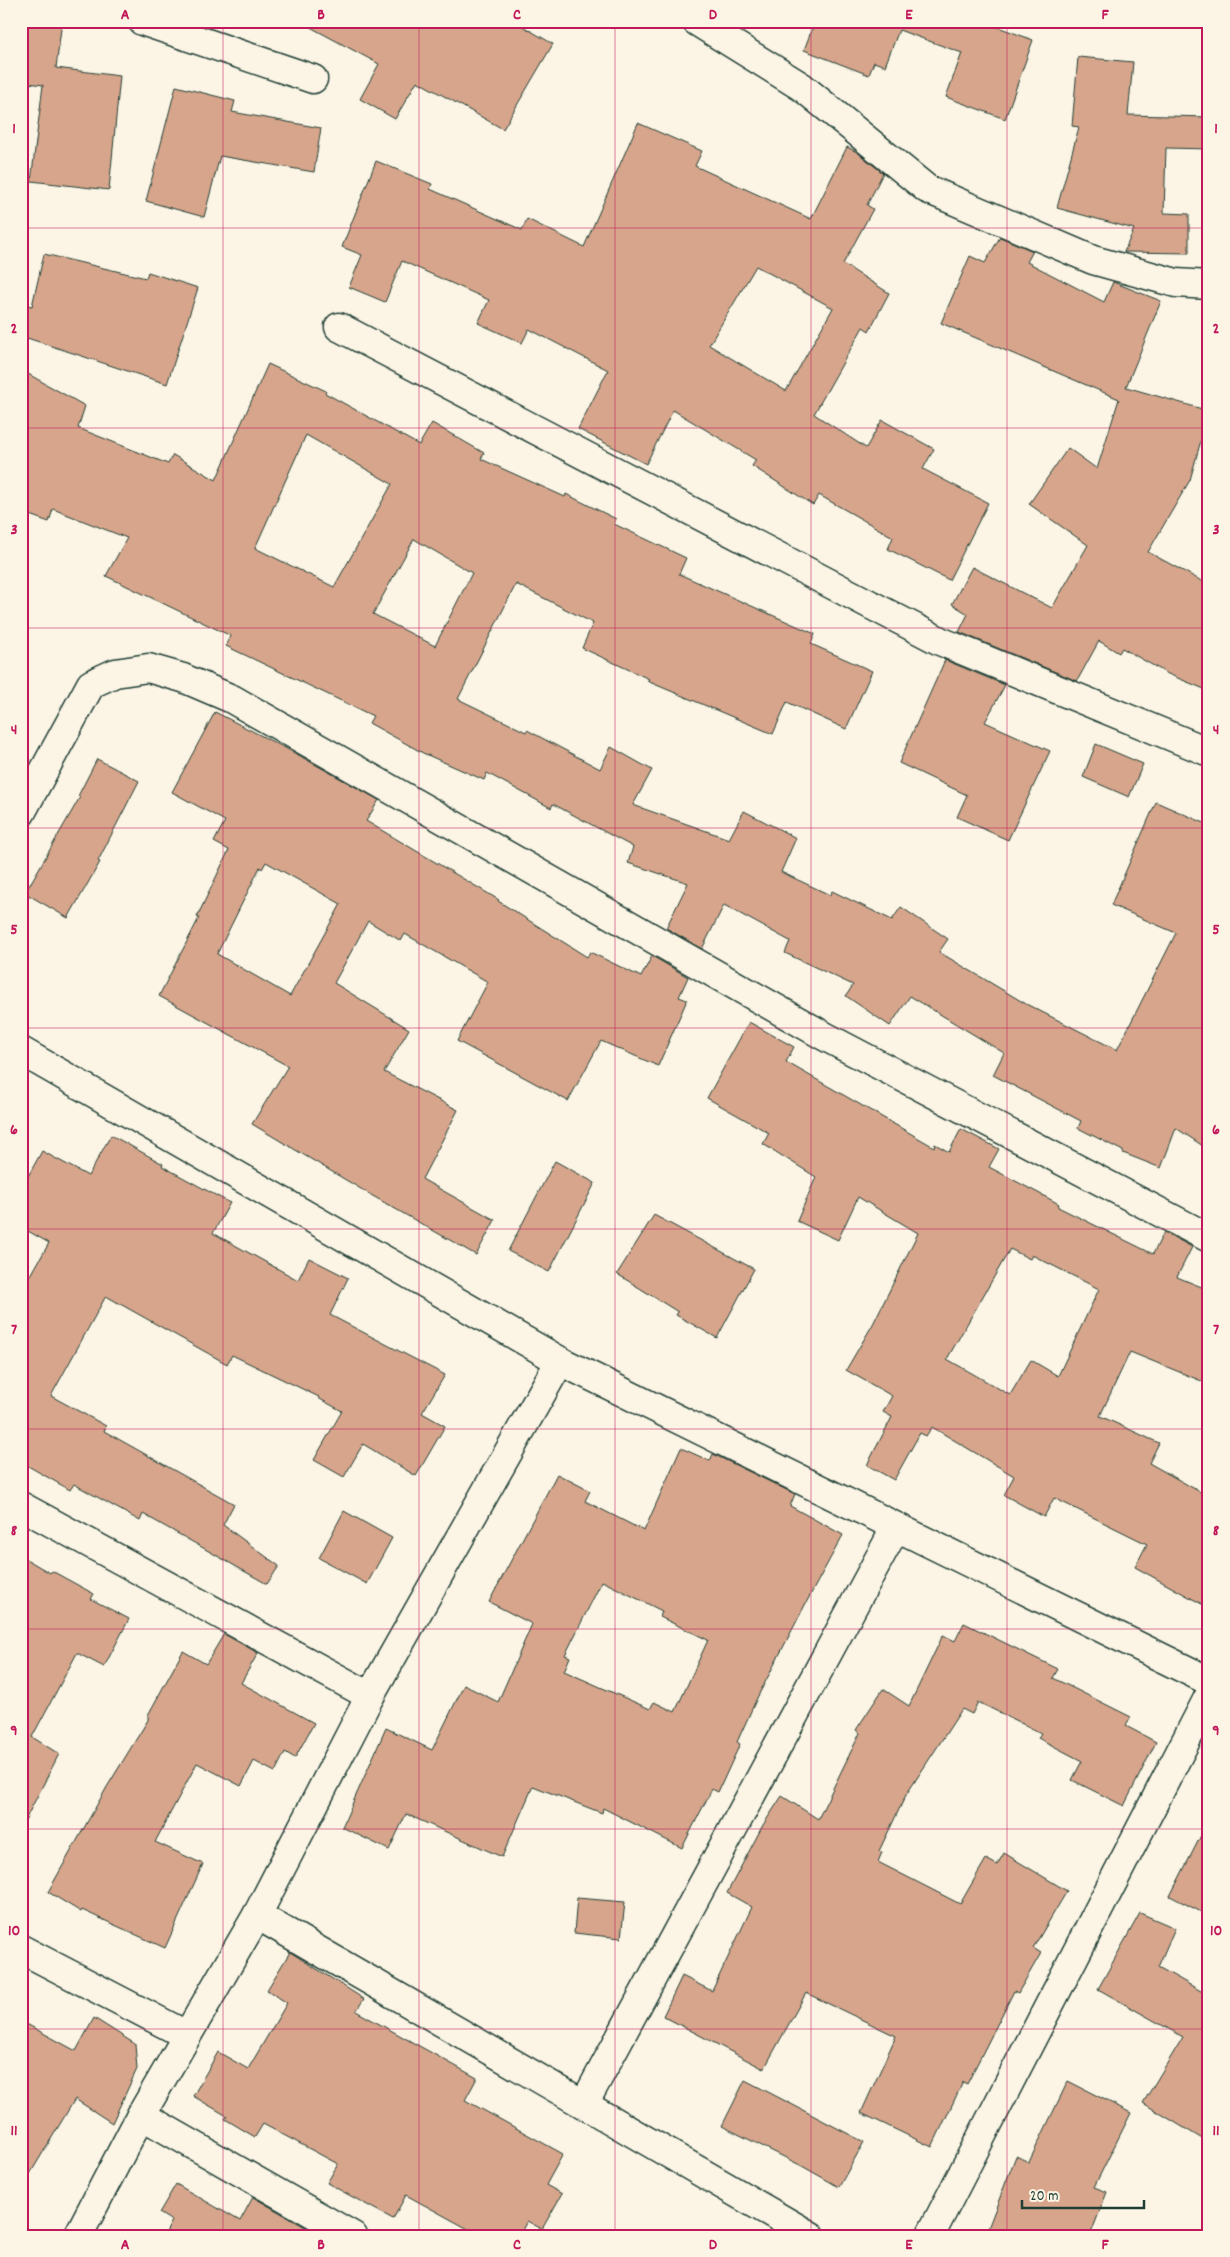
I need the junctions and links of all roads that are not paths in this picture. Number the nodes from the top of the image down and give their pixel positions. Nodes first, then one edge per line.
1 (142, 21) edge
2 (696, 21) edge
3 (313, 79) dead end
4 (1209, 285) edge
5 (339, 327) dead end
6 (1209, 752) edge
7 (21, 813) edge
8 (21, 1051) edge
9 (1209, 1238) edge
10 (560, 1361) junction
11 (21, 1506) edge
12 (896, 1527) junction
13 (1209, 1680) edge
14 (370, 1696) junction
15 (1209, 1696) edge
16 (257, 1915) junction
17 (21, 1949) edge
18 (186, 2035) junction
19 (584, 2104) junction
20 (141, 2115) junction
21 (78, 2236) edge
22 (353, 2236) edge
23 (811, 2236) edge
24 (930, 2236) edge

1 - 3 street
2 - 4 street
5 - 6 street
7 - 9 street
8 - 10 street
10 - 12 street
10 - 14 street
11 - 14 street
12 - 13 street
12 - 19 street
14 - 16 street
15 - 24 street
16 - 18 street
16 - 19 street
17 - 18 street
18 - 20 street
19 - 23 street
20 - 21 street
20 - 22 street

